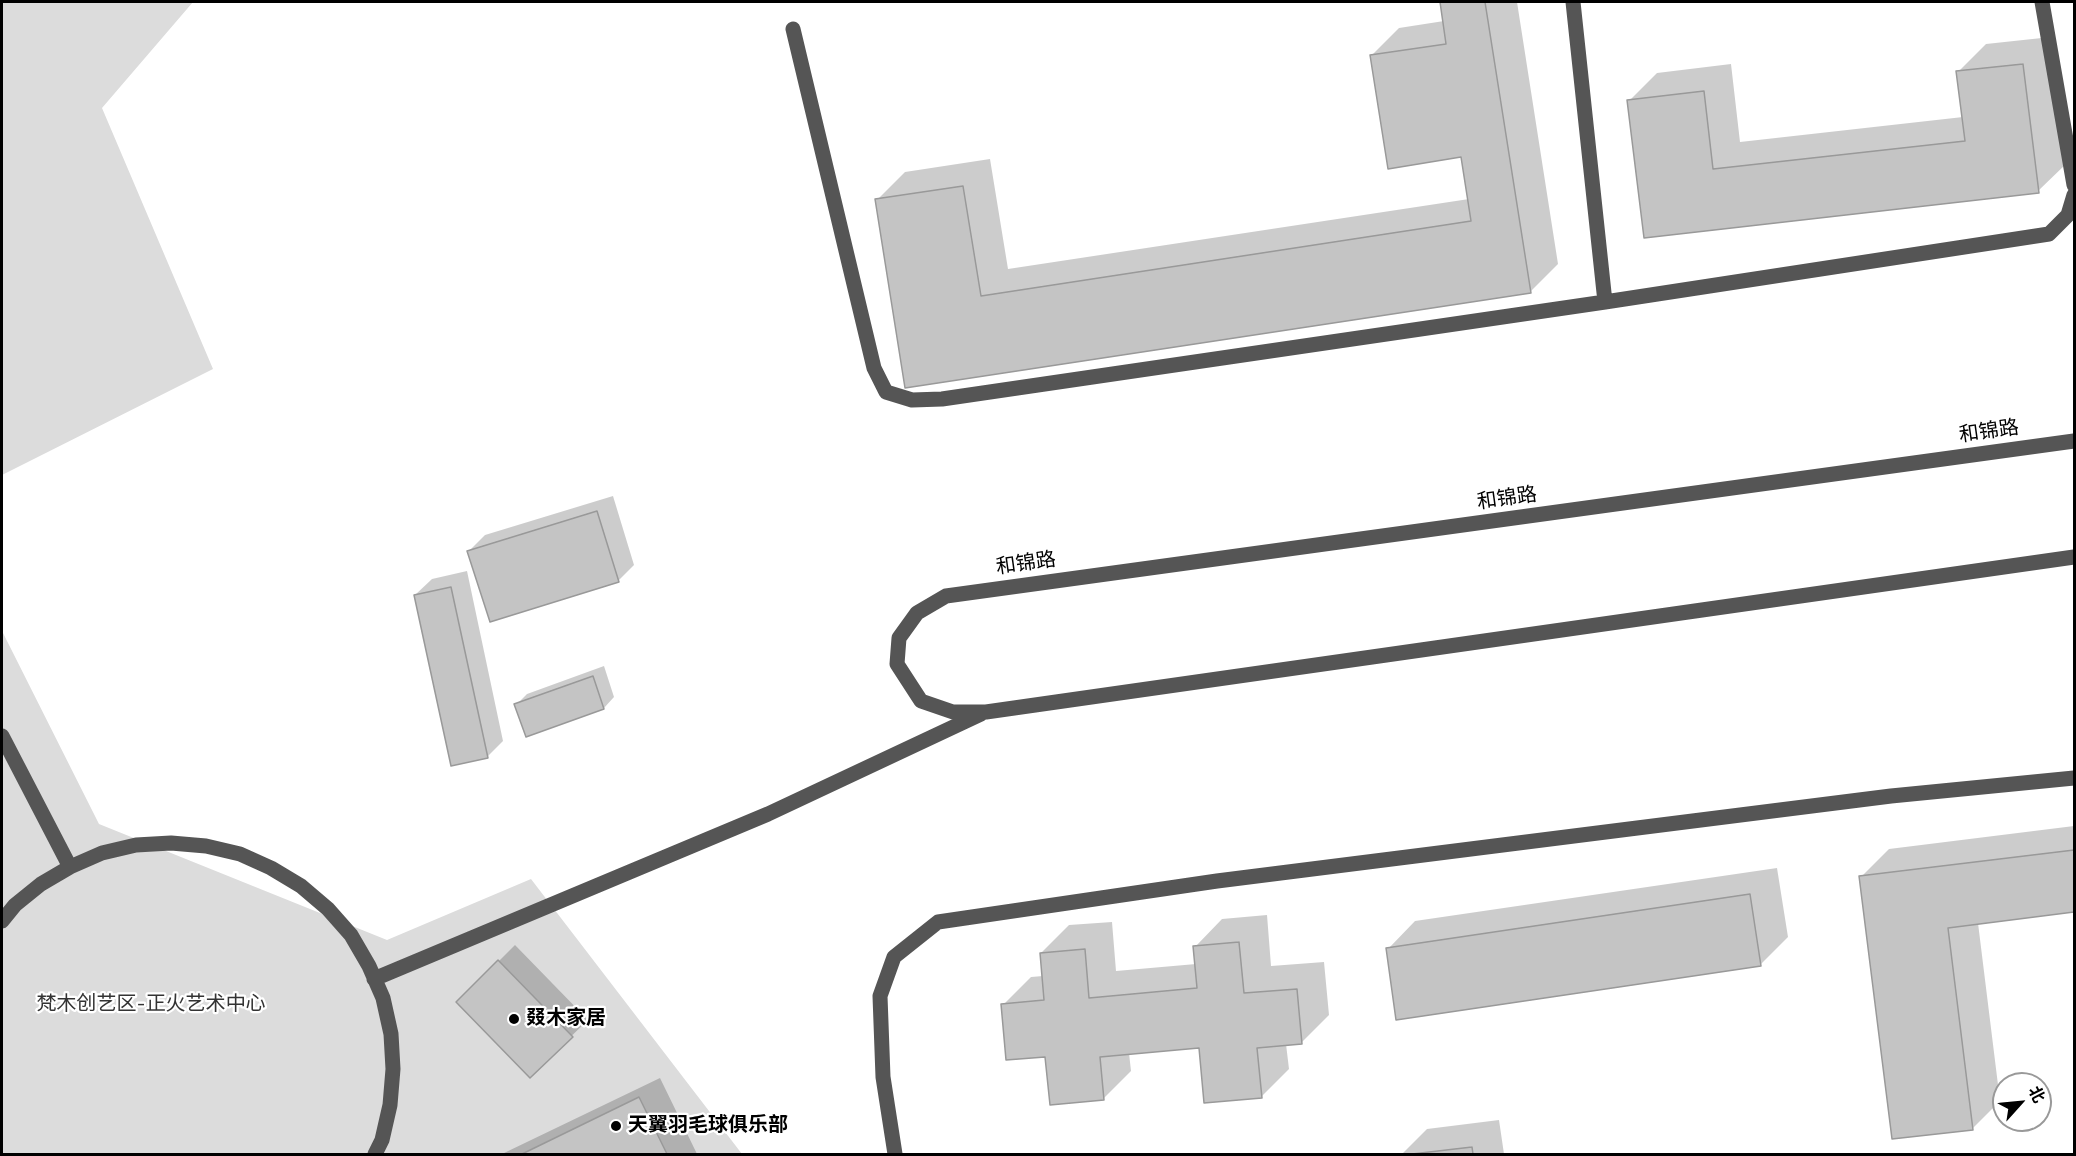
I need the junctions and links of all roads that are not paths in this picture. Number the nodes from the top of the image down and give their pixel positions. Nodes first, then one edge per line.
1 (1573, 2) edge
2 (2042, 2) edge
3 (794, 29) dead end
4 (2074, 185) edge
5 (2074, 195) edge
6 (2071, 215) edge
7 (1605, 302) junction
8 (2074, 441) edge
9 (2074, 557) edge
10 (986, 712) junction
11 (2, 736) edge
12 (2074, 778) edge
13 (70, 867) junction
14 (2, 921) edge
15 (374, 979) junction
16 (375, 1155) edge
17 (895, 1155) edge

1 - 7 street
2 - 4 street
3 - 7 street
5 - 6 street
6 - 7 street
8 - 10 street, 和锦路
9 - 10 street
10 - 15 street
11 - 13 street
12 - 17 street
13 - 14 street
13 - 15 street
15 - 16 street

